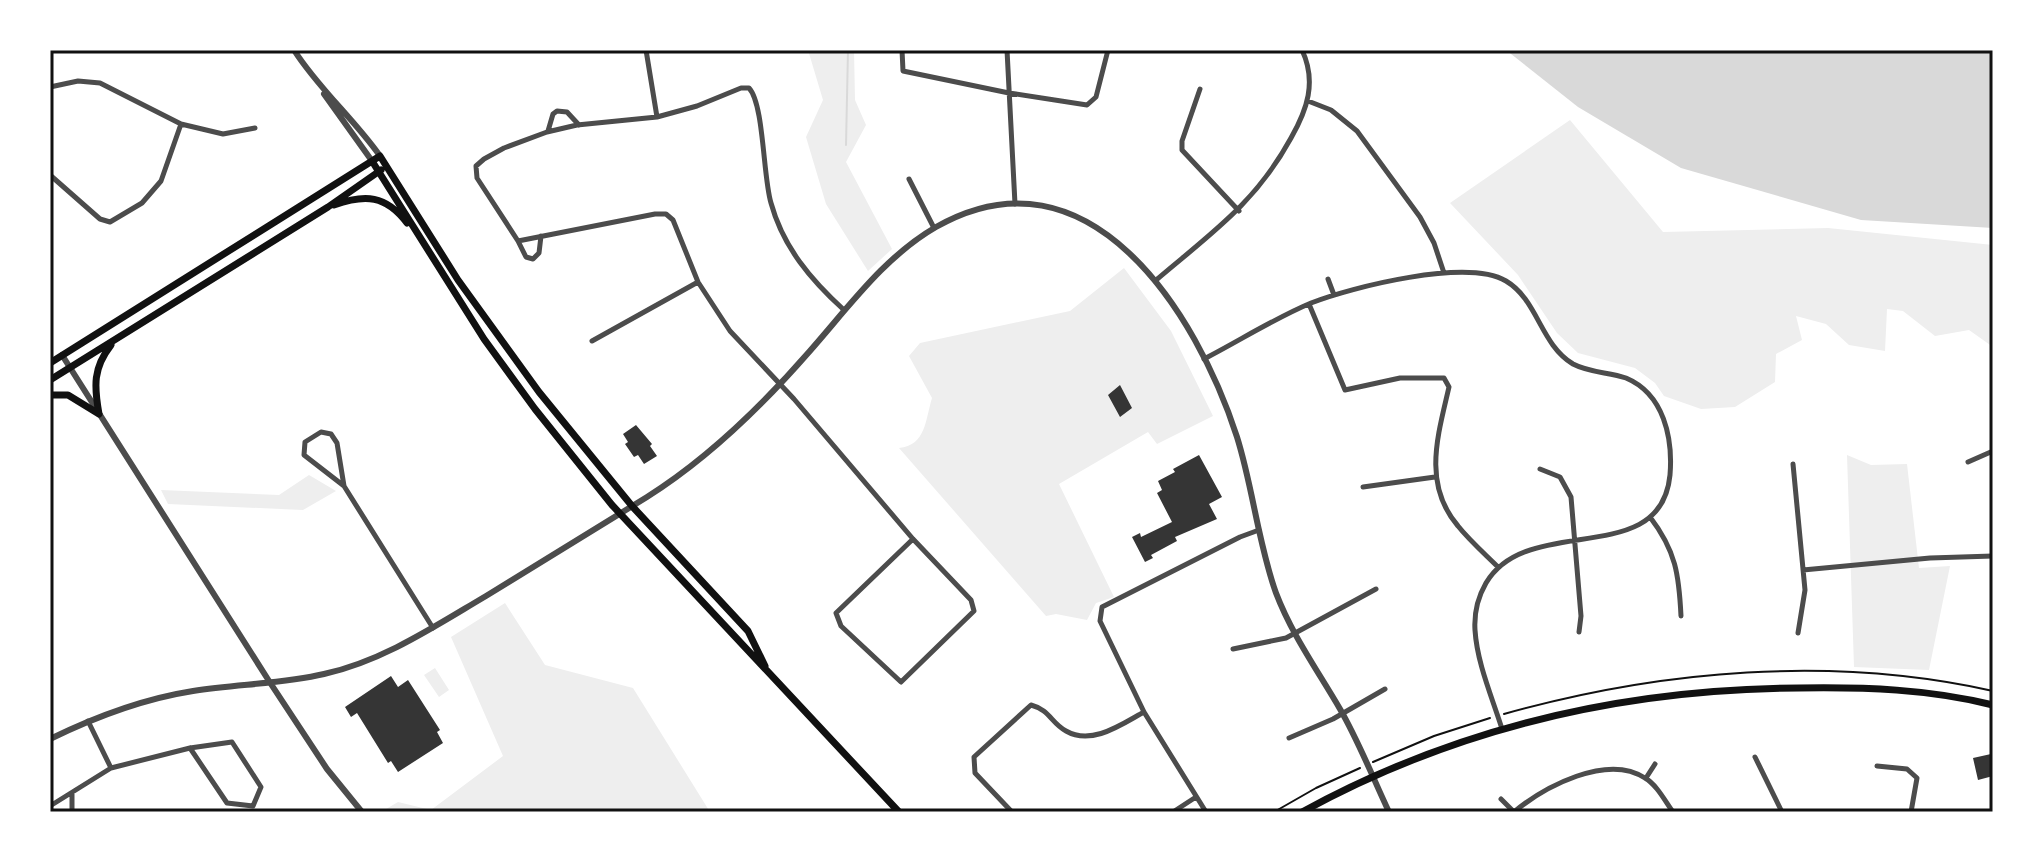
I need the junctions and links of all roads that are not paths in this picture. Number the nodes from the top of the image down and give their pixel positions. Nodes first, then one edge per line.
1 (294, 50) edge
2 (646, 50) edge
3 (902, 50) edge
4 (1007, 50) edge
5 (1108, 50) edge
6 (1302, 50) edge
7 (50, 87) edge
8 (1200, 89) dead end
9 (1009, 93) junction
10 (1308, 101) junction
11 (657, 117) junction
12 (181, 124) junction
13 (579, 125) junction
14 (255, 128) dead end
15 (547, 132) junction
16 (376, 159) junction
17 (382, 169) junction
18 (50, 175) edge
19 (909, 179) dead end
20 (1015, 204) junction
21 (328, 207) junction
22 (1239, 211) junction
23 (934, 228) junction
24 (541, 236) junction
25 (418, 238) junction
26 (518, 241) junction
27 (1444, 273) junction
28 (1328, 279) dead end
29 (1155, 281) junction
30 (698, 282) junction
31 (1334, 295) junction
32 (1309, 304) junction
33 (844, 310) junction
34 (117, 338) junction
35 (592, 341) dead end
36 (62, 355) junction
37 (1204, 359) junction
38 (50, 363) edge
39 (70, 368) junction
40 (50, 380) edge
41 (780, 385) junction
42 (50, 395) edge
43 (99, 414) junction
44 (1993, 451) edge
45 (1968, 462) dead end
46 (1793, 464) dead end
47 (1540, 469) dead end
48 (1435, 477) junction
49 (344, 486) junction
50 (1363, 487) dead end
51 (632, 506) junction
52 (620, 514) junction
53 (1650, 517) junction
54 (1259, 530) junction
55 (913, 539) junction
56 (1576, 540) junction
57 (1993, 556) edge
58 (1498, 567) junction
59 (1803, 570) junction
60 (1376, 589) dead end
61 (1681, 616) dead end
62 (433, 628) junction
63 (1579, 632) dead end
64 (1798, 633) dead end
65 (1295, 634) junction
66 (1233, 649) dead end
67 (765, 666) junction
68 (269, 681) junction
69 (1385, 689) dead end
70 (1993, 705) edge
71 (1144, 712) junction
72 (1343, 714) junction
73 (88, 721) junction
74 (1502, 729) junction
75 (1289, 738) dead end
76 (50, 739) edge
77 (190, 748) junction
78 (1755, 757) dead end
79 (1655, 764) dead end
80 (1877, 766) dead end
81 (111, 768) junction
82 (1372, 776) junction
83 (1646, 778) junction
84 (73, 792) junction
85 (1196, 797) junction
86 (1501, 799) dead end
87 (50, 806) edge
88 (72, 812) edge
89 (362, 812) edge
90 (899, 812) edge
91 (1012, 812) edge
92 (1173, 812) edge
93 (1206, 812) edge
94 (1302, 812) edge
95 (1389, 812) edge
96 (1514, 812) edge
97 (1673, 812) edge
98 (1782, 812) edge
99 (1911, 812) edge

1 - 16 street
2 - 11 street
3 - 9 street
4 - 9 street
5 - 9 street
6 - 10 street
7 - 12 street
8 - 22 street
9 - 20 street
10 - 22 street
10 - 27 street
11 - 13 street
11 - 33 street
12 - 14 street
12 - 18 street
13 - 15 street
13 - 15 street
15 - 26 street
16 - 17 main road
16 - 36 main road
17 - 21 main road
17 - 25 main road
17 - 51 main road
19 - 23 street
20 - 23 street
20 - 29 street
21 - 25 main road
21 - 34 main road
22 - 29 street
23 - 33 street
24 - 26 street
24 - 26 street
24 - 30 street
25 - 52 main road
27 - 31 street
27 - 53 street
28 - 31 street
29 - 37 street
30 - 35 street
30 - 41 street
31 - 32 street
32 - 37 street
32 - 48 street
33 - 41 street
34 - 39 main road
34 - 43 main road
36 - 38 main road
36 - 39 street
37 - 54 street
39 - 40 main road
39 - 43 street
41 - 51 street
41 - 55 street
42 - 43 main road
43 - 68 street
44 - 45 street
46 - 59 street
47 - 56 street
48 - 50 street
48 - 58 street
49 - 49 street
49 - 62 street
51 - 52 street
51 - 67 main road
52 - 62 street
52 - 67 main road
53 - 56 street
53 - 61 street
54 - 65 street
54 - 71 street
55 - 55 street
56 - 58 street
56 - 63 street
57 - 59 street
58 - 74 street
59 - 64 street
60 - 65 street
62 - 68 street
65 - 66 street
65 - 72 street
67 - 90 main road
68 - 73 street
68 - 89 street
69 - 72 street
70 - 74 main road
71 - 85 street
71 - 91 street
72 - 75 street
72 - 82 street
73 - 76 street
73 - 81 street
74 - 82 main road
77 - 77 street
77 - 81 street
78 - 98 street
79 - 83 street
80 - 99 street
81 - 84 street
82 - 94 main road
82 - 95 street
83 - 96 street
83 - 97 street
84 - 87 street
84 - 88 street
85 - 92 street
85 - 93 street
86 - 96 street

